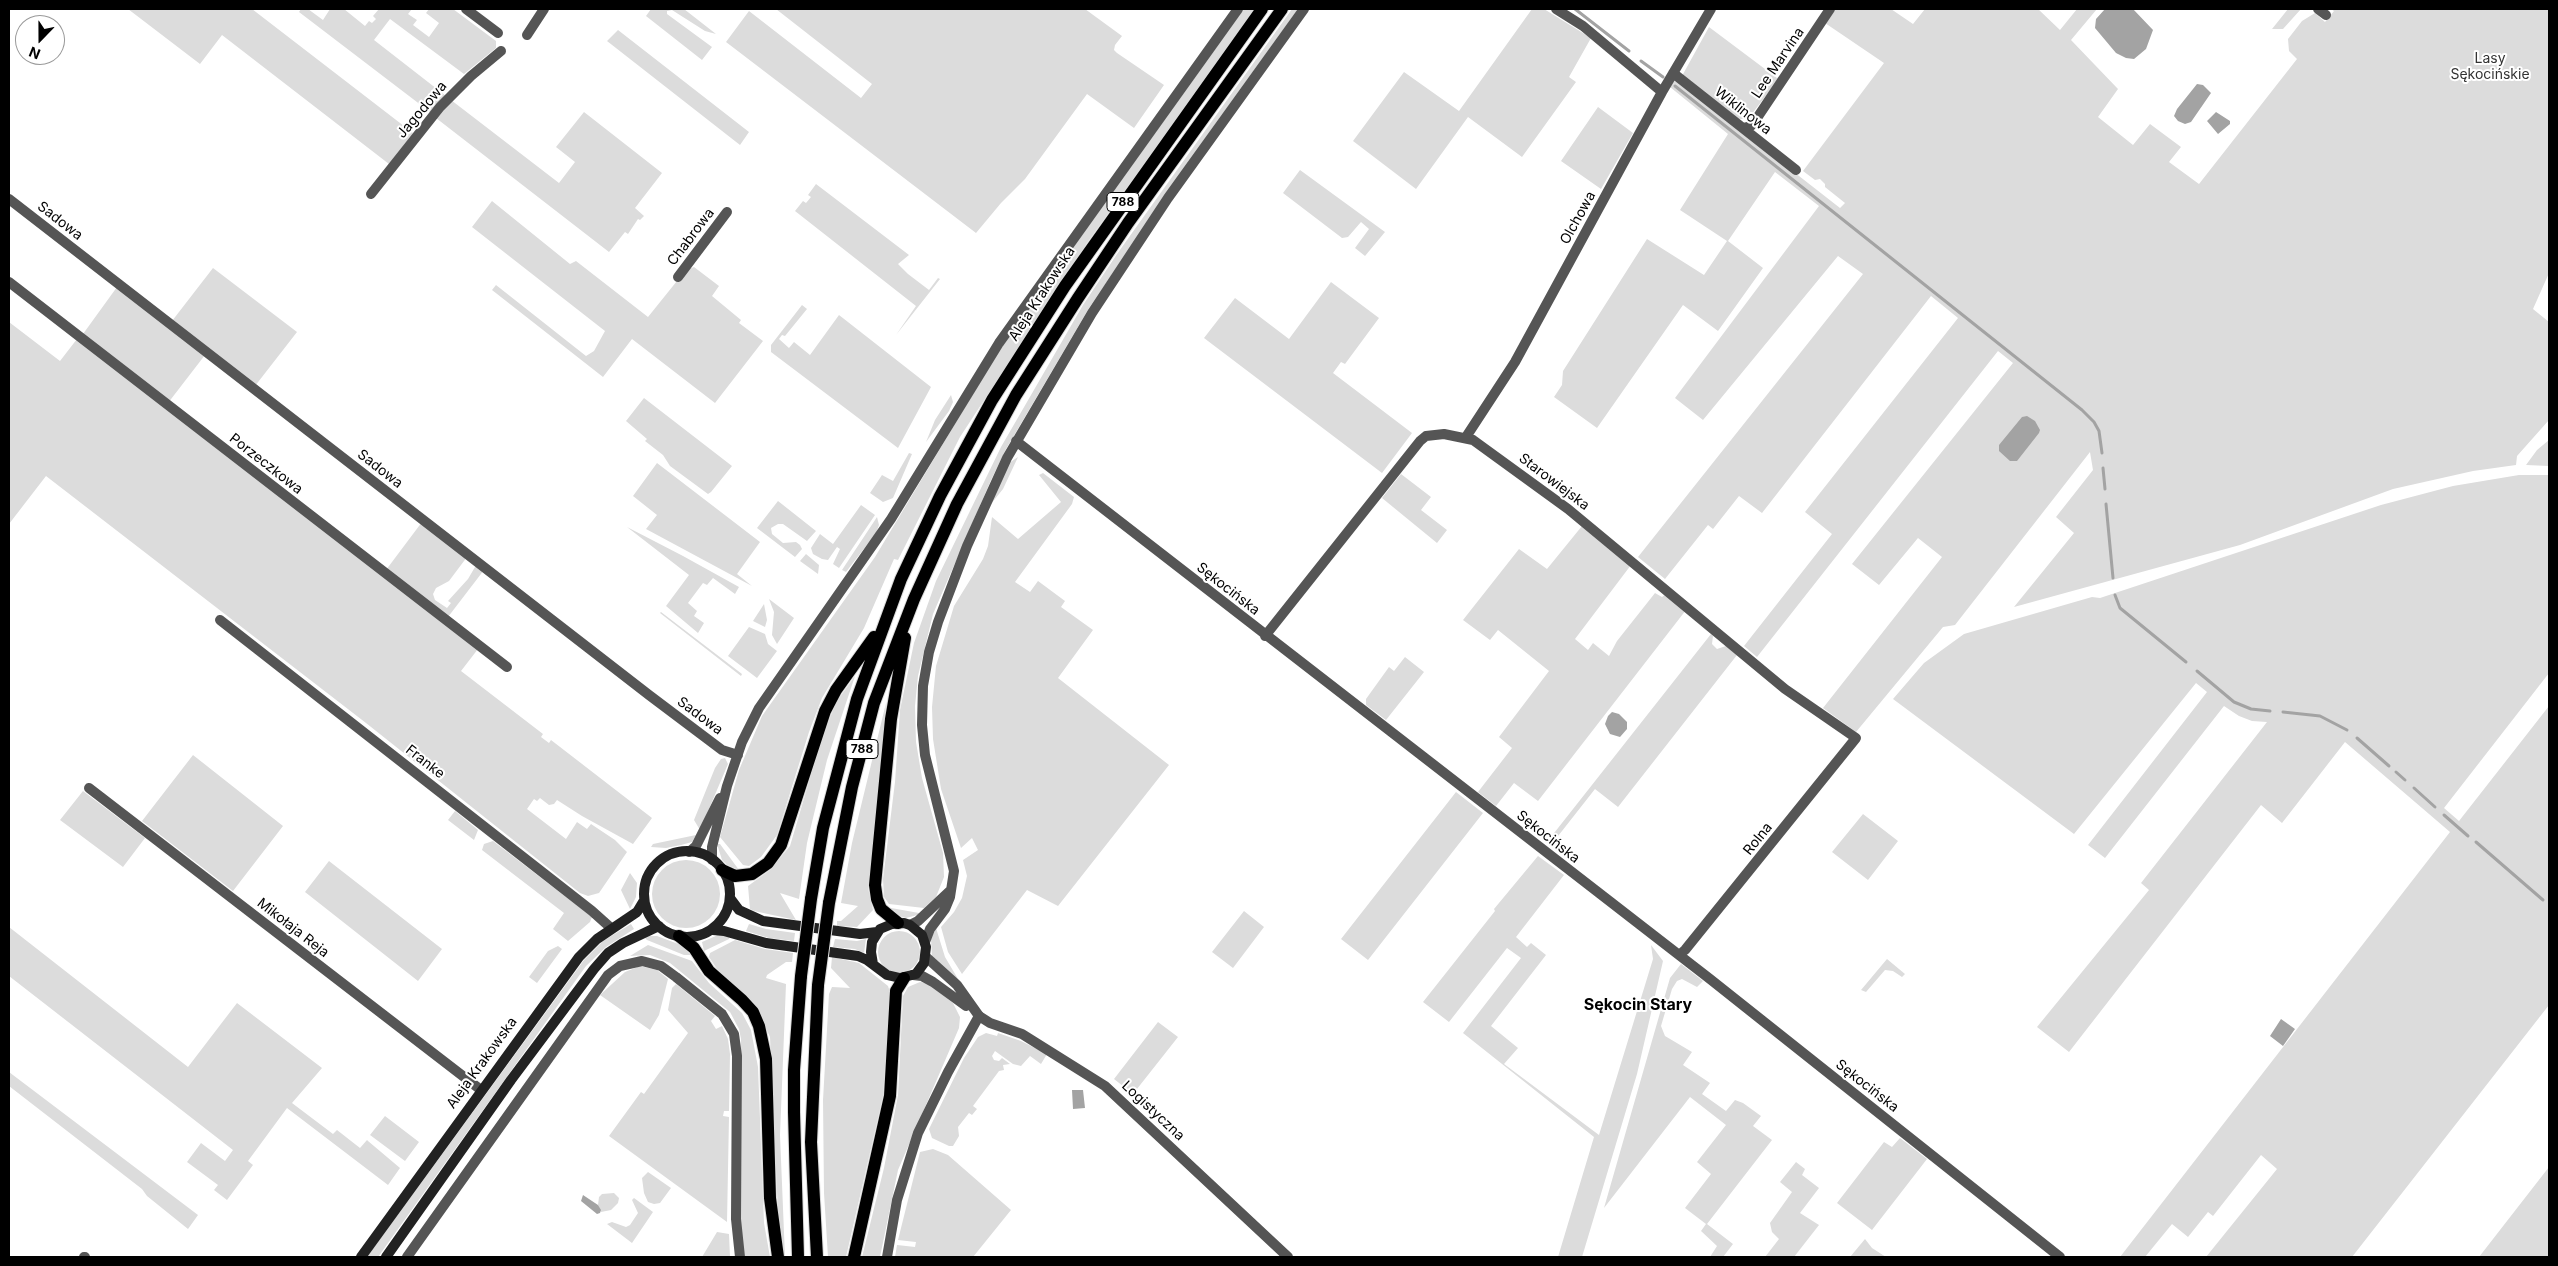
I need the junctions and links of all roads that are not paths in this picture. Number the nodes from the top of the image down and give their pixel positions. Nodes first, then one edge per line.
1 (466, 9) edge
2 (544, 9) edge
3 (1238, 9) edge
4 (1262, 9) edge
5 (1282, 9) edge
6 (1304, 9) edge
7 (1556, 9) edge
8 (1712, 9) edge
9 (1830, 9) edge
10 (498, 33) dead end
11 (528, 35) dead end
12 (500, 52) dead end
13 (1673, 74) junction
14 (1662, 92) junction
15 (1743, 128) junction
16 (1796, 170) dead end
17 (371, 194) dead end
18 (9, 199) edge
19 (727, 212) dead end
20 (678, 278) dead end
21 (9, 282) edge
22 (1466, 437) junction
23 (1016, 441) junction
24 (914, 599) junction
25 (886, 618) junction
26 (220, 620) dead end
27 (1265, 636) junction
28 (507, 667) dead end
29 (1856, 738) joint
30 (738, 755) junction
31 (727, 786) junction
32 (89, 788) dead end
33 (689, 852) junction
34 (712, 860) junction
35 (722, 870) junction
36 (952, 889) junction
37 (730, 898) junction
38 (643, 902) junction
39 (904, 924) junction
40 (659, 926) junction
41 (611, 928) junction
42 (713, 930) junction
43 (877, 932) junction
44 (679, 936) junction
45 (926, 942) junction
46 (1679, 955) junction
47 (926, 957) junction
48 (873, 964) junction
49 (908, 976) junction
50 (979, 1016) junction
51 (481, 1090) junction
52 (361, 1257) edge
53 (386, 1257) edge
54 (408, 1257) edge
55 (740, 1257) edge
56 (778, 1257) edge
57 (798, 1257) edge
58 (817, 1257) edge
59 (854, 1257) edge
60 (887, 1257) edge
61 (1288, 1257) edge
62 (2060, 1257) edge

1 - 10 street
2 - 11 street
3 - 30 street
4 - 25 main road, Aleja Krakowska / 788
5 - 24 main road, 788
6 - 23 street
7 - 14 street
8 - 13 street, Olchowa
9 - 15 street, Lee Marvina
12 - 17 street, Jagodowa
13 - 14 street, Olchowa
13 - 15 street, Wiklinowa
14 - 22 street, Olchowa
15 - 16 street, Wiklinowa
18 - 30 street, Sadowa
19 - 20 street, Chabrowa
21 - 28 street, Porzeczkowa
22 - 27 street, Starowiejska
22 - 29 street, Starowiejska
23 - 27 street, Sękocińska
23 - 36 street
24 - 39 main road
24 - 58 main road, 788, bridge
25 - 35 main road
25 - 57 main road, 788, bridge
26 - 41 street, Franke
27 - 46 street, Sękocińska
29 - 46 street, Rolna
30 - 31 street
31 - 33 street
31 - 34 street
32 - 51 street, Mikołaja Reja
33 - 34 main road
33 - 38 main road
34 - 35 main road
35 - 37 main road
36 - 39 street
36 - 45 street
37 - 42 main road
37 - 43 main road
38 - 40 main road
38 - 41 main road, Aleja Krakowska
39 - 43 main road
39 - 45 main road
40 - 44 main road
40 - 53 main road
41 - 51 main road, Aleja Krakowska
42 - 44 main road
42 - 48 main road
43 - 48 main road
44 - 56 main road
45 - 47 main road
46 - 62 street, Sękocińska
47 - 49 main road
47 - 50 street
48 - 49 main road
49 - 50 street
49 - 59 main road
50 - 60 street
50 - 61 street, Logistyczna
51 - 52 main road, Aleja Krakowska
54 - 55 street

